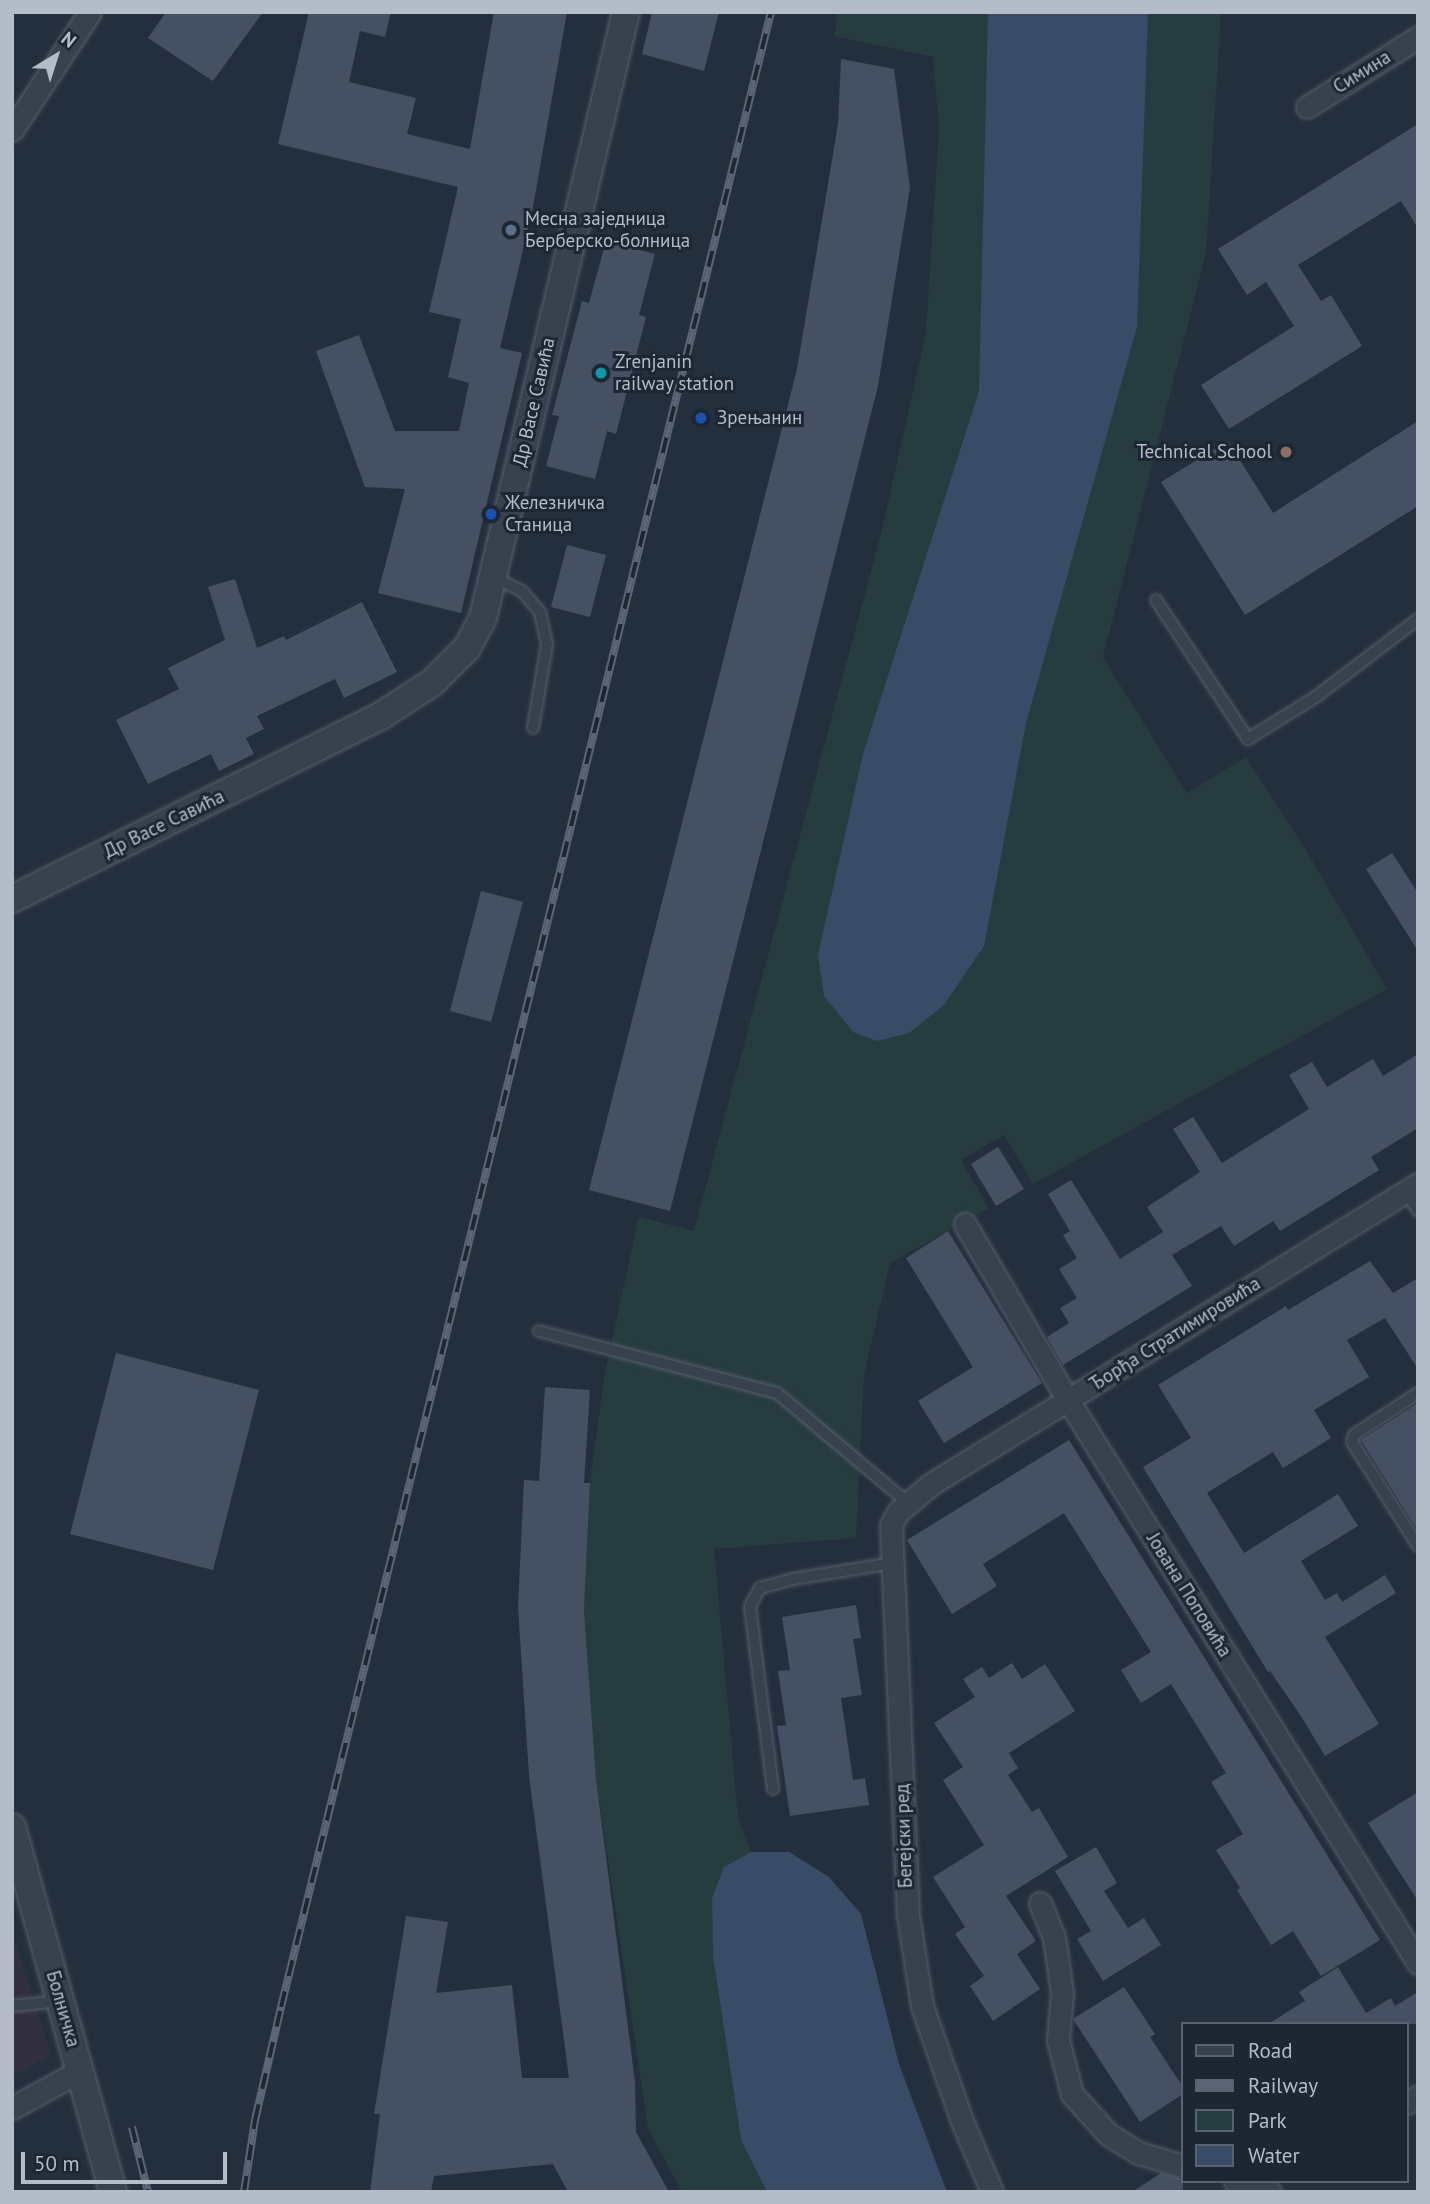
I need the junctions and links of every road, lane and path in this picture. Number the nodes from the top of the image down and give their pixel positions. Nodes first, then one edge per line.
1 (90, 12) edge
2 (626, 12) edge
3 (1418, 37) edge
4 (1307, 107) dead end
5 (12, 129) edge
6 (492, 576) junction
7 (1156, 600) dead end
8 (1418, 619) edge
9 (533, 727) dead end
10 (12, 899) edge
11 (1412, 1188) edge
12 (1418, 1211) edge
13 (965, 1224) dead end
14 (539, 1331) dead end
15 (1418, 1393) edge
16 (1068, 1400) junction
17 (931, 1484) joint
18 (907, 1503) junction
19 (1418, 1546) edge
20 (893, 1563) junction
21 (773, 1789) dead end
22 (12, 1827) edge
23 (1040, 1903) dead end
24 (1418, 1963) edge
25 (61, 2001) junction
26 (12, 2006) edge
27 (81, 2070) junction
28 (12, 2108) edge
29 (1182, 2166) edge
30 (1242, 2183) edge
31 (1269, 2191) edge
32 (113, 2192) edge
33 (992, 2192) edge

1 - 5 street
2 - 6 street, Др Васе Савића
3 - 4 street, Симина
6 - 9 lane
6 - 10 street, Др Васе Савића
7 - 8 lane
11 - 12 lane
11 - 16 street, Ђорђа Стратимировића
13 - 16 street, Јована Поповића
14 - 18 lane
15 - 19 lane
16 - 17 street, Ђорђа Стратимировића
16 - 24 street, Јована Поповића
17 - 18 street, Бегејски ред
18 - 20 street, Бегејски ред
20 - 21 lane
20 - 33 street, Бегејски ред
22 - 25 street, Болничка
23 - 29 street
25 - 26 lane
25 - 27 street, Болничка
27 - 28 street
27 - 32 street, Болничка
30 - 31 street

